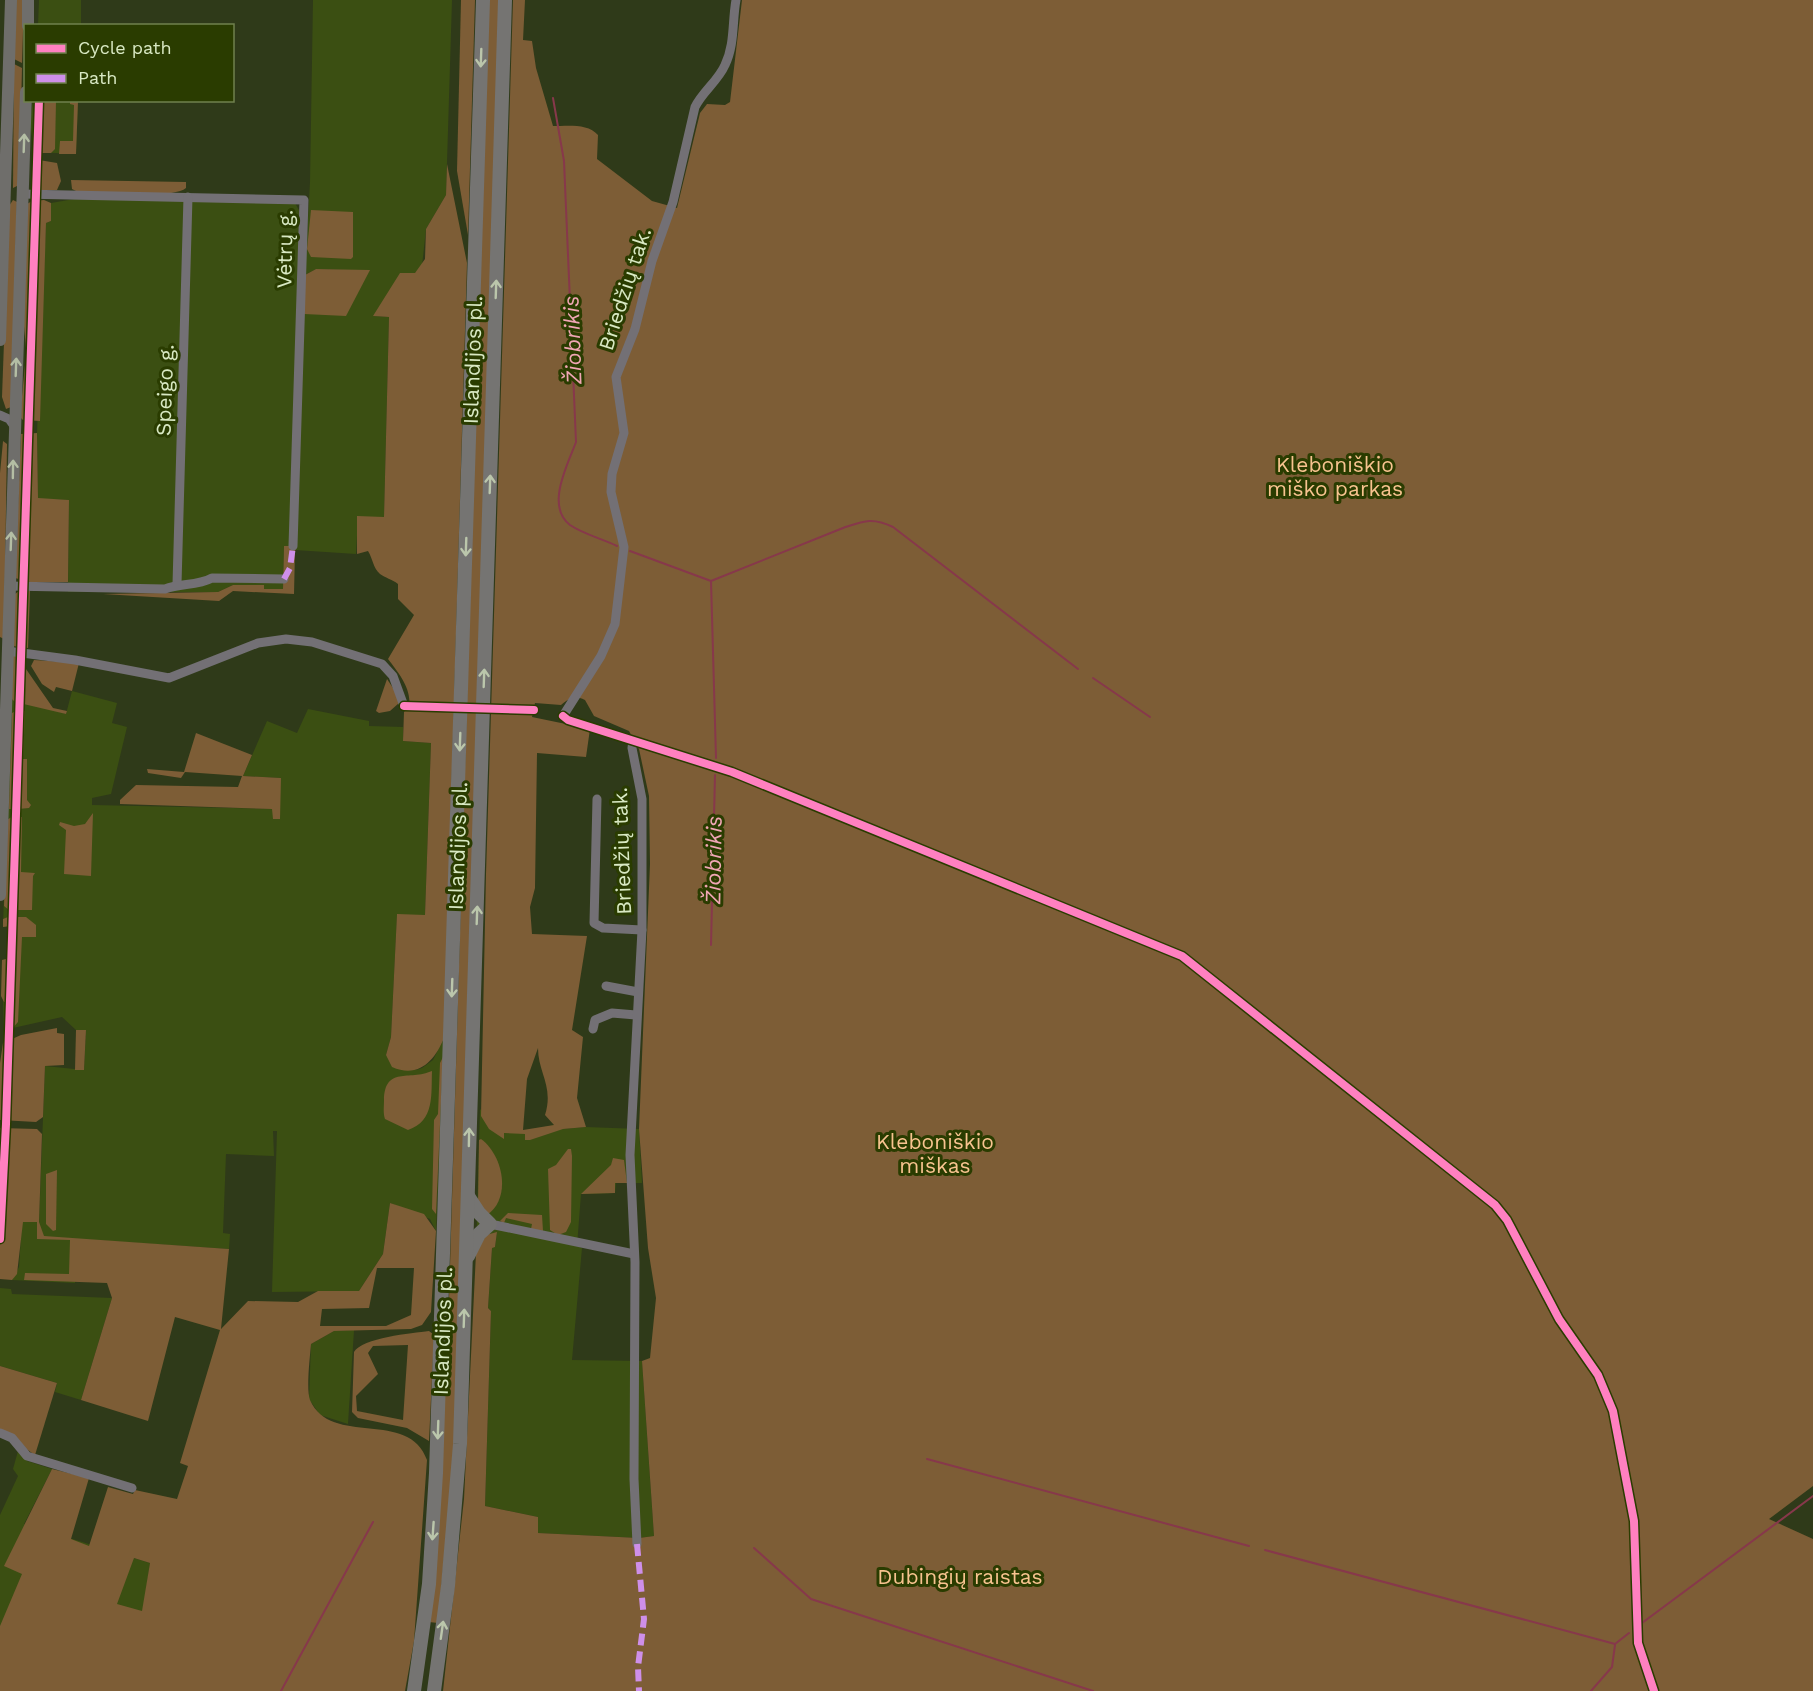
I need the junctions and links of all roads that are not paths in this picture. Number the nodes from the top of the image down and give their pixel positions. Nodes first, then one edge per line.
1 (11, 0) edge
2 (28, 0) edge
3 (483, 0) edge
4 (505, 0) edge
5 (736, 0) edge
6 (28, 24) edge
7 (26, 102) edge
8 (5, 193) junction
9 (22, 194) junction
10 (188, 197) junction
11 (0, 340) edge
12 (0, 415) edge
13 (14, 426) junction
14 (293, 546) dead end
15 (284, 579) dead end
16 (177, 584) junction
17 (9, 586) junction
18 (8, 651) junction
19 (404, 706) dead end
20 (2, 746) edge
21 (597, 799) dead end
22 (1, 856) edge
23 (0, 896) edge
24 (642, 930) junction
25 (606, 986) dead end
26 (638, 992) junction
27 (636, 1015) junction
28 (593, 1029) dead end
29 (468, 1196) junction
30 (490, 1224) junction
31 (634, 1254) junction
32 (466, 1260) junction
33 (0, 1433) edge
34 (132, 1488) dead end
35 (637, 1544) dead end
36 (434, 1690) edge
37 (414, 1691) edge

1 - 8 main road
2 - 6 main road
3 -> 37 highway, Islandijos pl.
29 -> 4 highway, Islandijos pl.
5 - 24 street, Briedžių tak.
9 -> 7 main road
8 - 9 main road
8 - 11 main road
9 - 10 street, Vėtrų g.
13 -> 9 main road
10 - 14 street, Vėtrų g.
10 - 16 street, Speigo g.
12 - 13 street
17 -> 13 main road
15 - 16 street
16 - 17 street
17 - 18 main road
18 - 19 street
18 - 20 main road
20 - 22 main road
21 - 24 street
22 - 23 main road
24 - 26 street, Briedžių tak.
25 - 26 street
26 - 27 street, Briedžių tak.
27 - 28 street
27 - 31 street, Briedžių tak.
29 - 30 highway
29 - 32 highway, Islandijos pl.
30 - 31 street
30 - 32 highway
31 - 35 street, Briedžių tak.
36 -> 32 highway, Islandijos pl.
33 - 34 street

